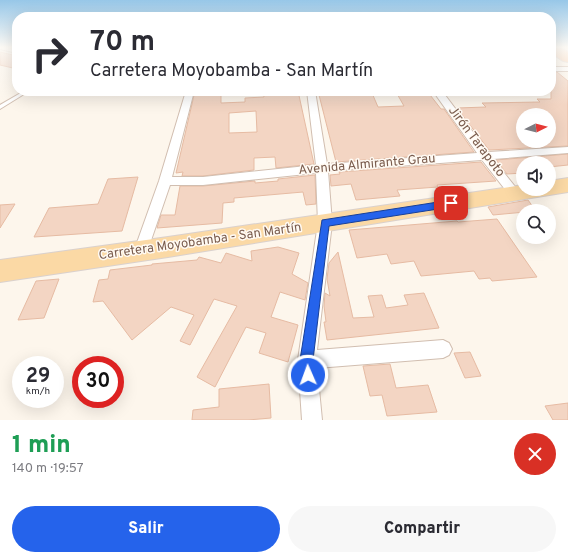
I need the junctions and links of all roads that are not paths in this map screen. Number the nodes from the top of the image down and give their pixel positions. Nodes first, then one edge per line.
1 (556, 69) edge
2 (568, 69) edge
3 (19, 96) edge
4 (189, 96) edge
5 (312, 96) edge
6 (441, 96) edge
7 (0, 107) edge
8 (568, 150) edge
9 (484, 155) junction
10 (322, 168) junction
11 (165, 181) junction
12 (568, 185) edge
13 (556, 187) edge
14 (515, 194) joint
15 (325, 223) junction
16 (141, 251) junction
17 (0, 271) edge
18 (443, 349) dead end
19 (307, 360) junction
20 (312, 420) edge

1 - 2 street
3 - 7 lane
4 - 11 street
5 - 10 street
6 - 9 street, Jirón Tarapoto
8 - 9 street, Avenida Almirante Grau
9 - 10 street, Avenida Almirante Grau
9 - 14 street, Jirón Tarapoto
10 - 11 street, Avenida Almirante Grau
10 - 15 street
11 - 16 street
12 - 13 main road
14 - 15 main road, Carretera Moyobamba - San Martín
15 - 16 main road, Carretera Moyobamba - San Martín
15 - 19 street
16 - 17 main road, Carretera Moyobamba - San Martín
18 - 19 street
19 - 20 street

